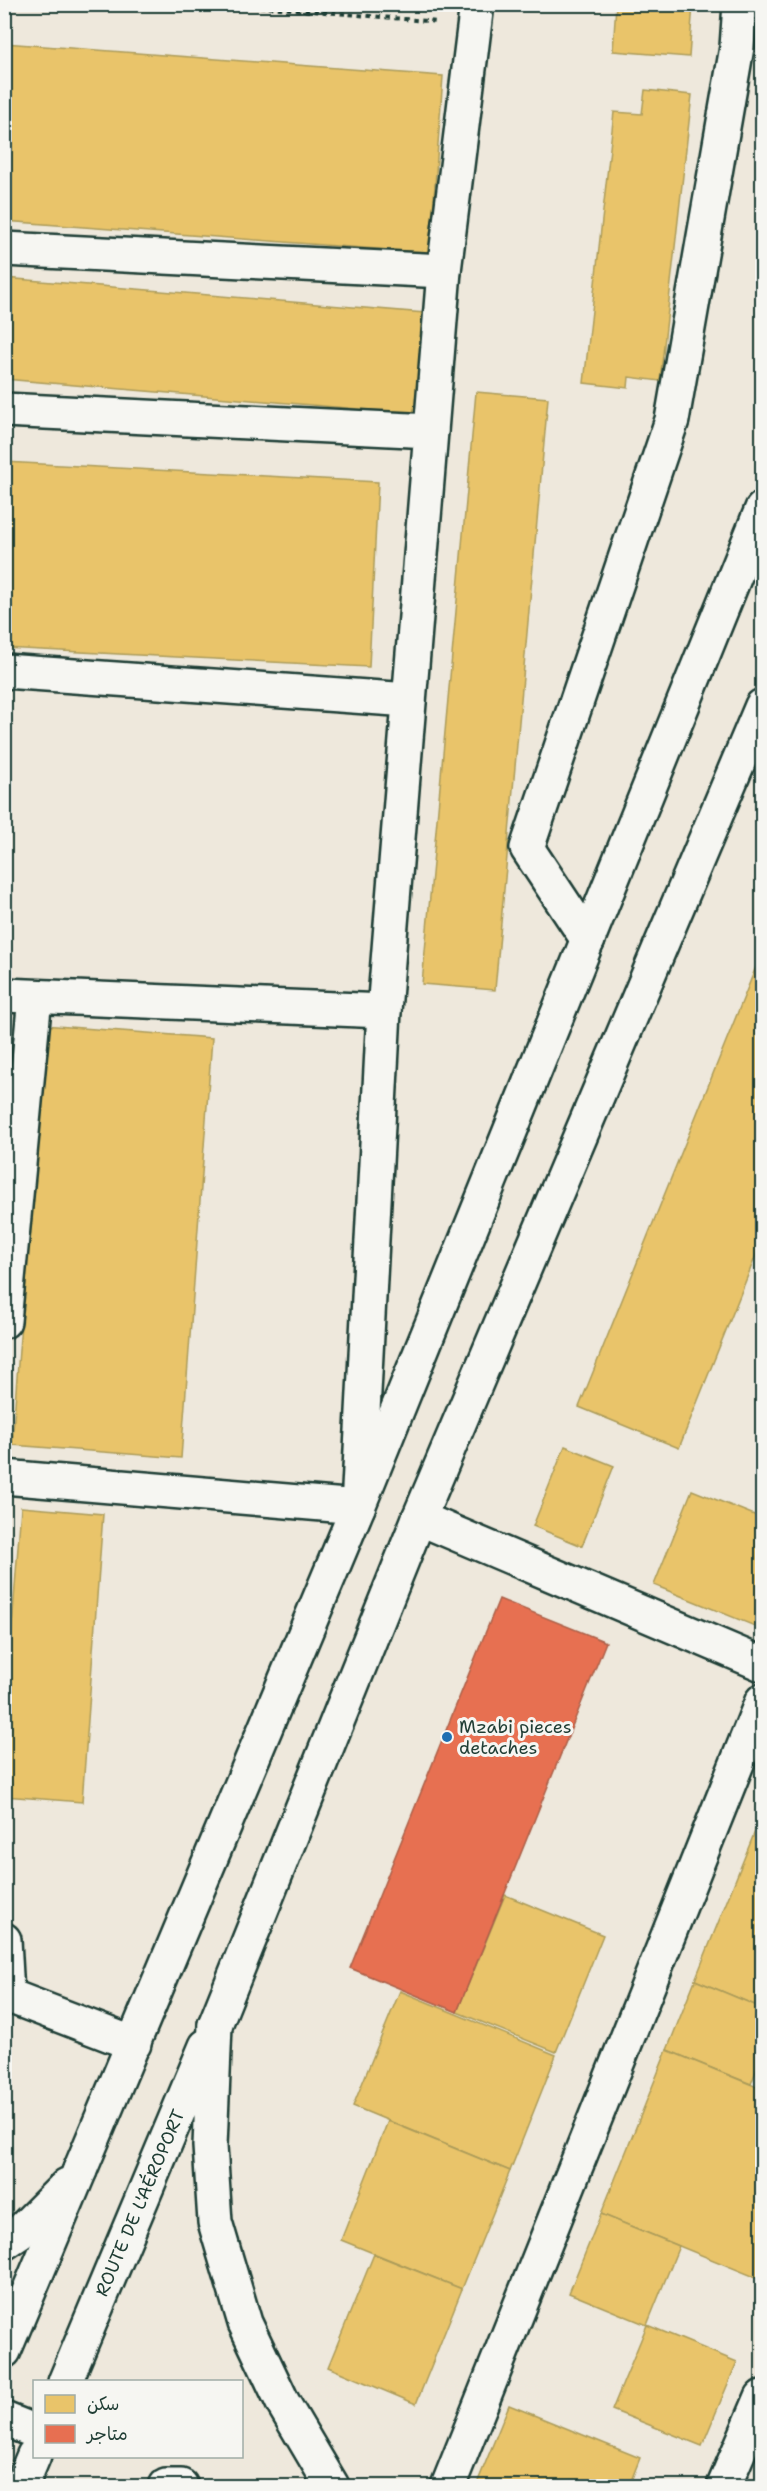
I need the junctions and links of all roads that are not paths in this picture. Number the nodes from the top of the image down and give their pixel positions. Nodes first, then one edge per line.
1 (740, 4) edge
2 (476, 15) edge
3 (750, 49) edge
4 (4, 249) edge
5 (444, 271) junction
6 (4, 410) edge
7 (431, 431) junction
8 (762, 509) edge
9 (4, 671) edge
10 (409, 700) junction
11 (762, 706) edge
12 (588, 940) junction
13 (20, 996) edge
14 (384, 1011) junction
15 (4, 1321) edge
16 (4, 1477) edge
17 (358, 1507) junction
18 (419, 1518) junction
19 (762, 1664) edge
20 (762, 1701) edge
21 (4, 1940) edge
22 (6, 1994) edge
23 (215, 2025) junction
24 (134, 2044) junction
25 (80, 2170) junction
26 (4, 2243) edge
27 (4, 2350) edge
28 (66, 2380) edge
29 (762, 2397) edge
30 (4, 2419) edge
31 (33, 2431) edge
32 (33, 2457) edge
33 (21, 2487) edge
34 (166, 2487) edge
35 (181, 2487) edge
36 (332, 2487) edge
37 (448, 2487) edge
38 (724, 2487) edge

1 - 3 main road
2 - 5 main road
3 - 12 main road
4 - 5 main road
5 - 7 main road
6 - 7 main road
7 - 10 main road
8 - 12 main road
9 - 10 main road
10 - 14 main road
11 - 18 main road, ROUTE DE L'AÉROPORT
12 - 17 main road
13 - 14 main road
13 - 15 main road
14 - 17 main road
16 - 17 main road
17 - 24 main road
18 - 19 main road
18 - 23 main road, ROUTE DE L'AÉROPORT
20 - 37 main road
21 - 22 main road
22 - 24 main road
23 - 28 main road, ROUTE DE L'AÉROPORT
23 - 36 main road
24 - 25 main road
25 - 26 main road
25 - 27 main road
29 - 38 main road
30 - 31 main road
32 - 33 main road
34 - 35 main road

